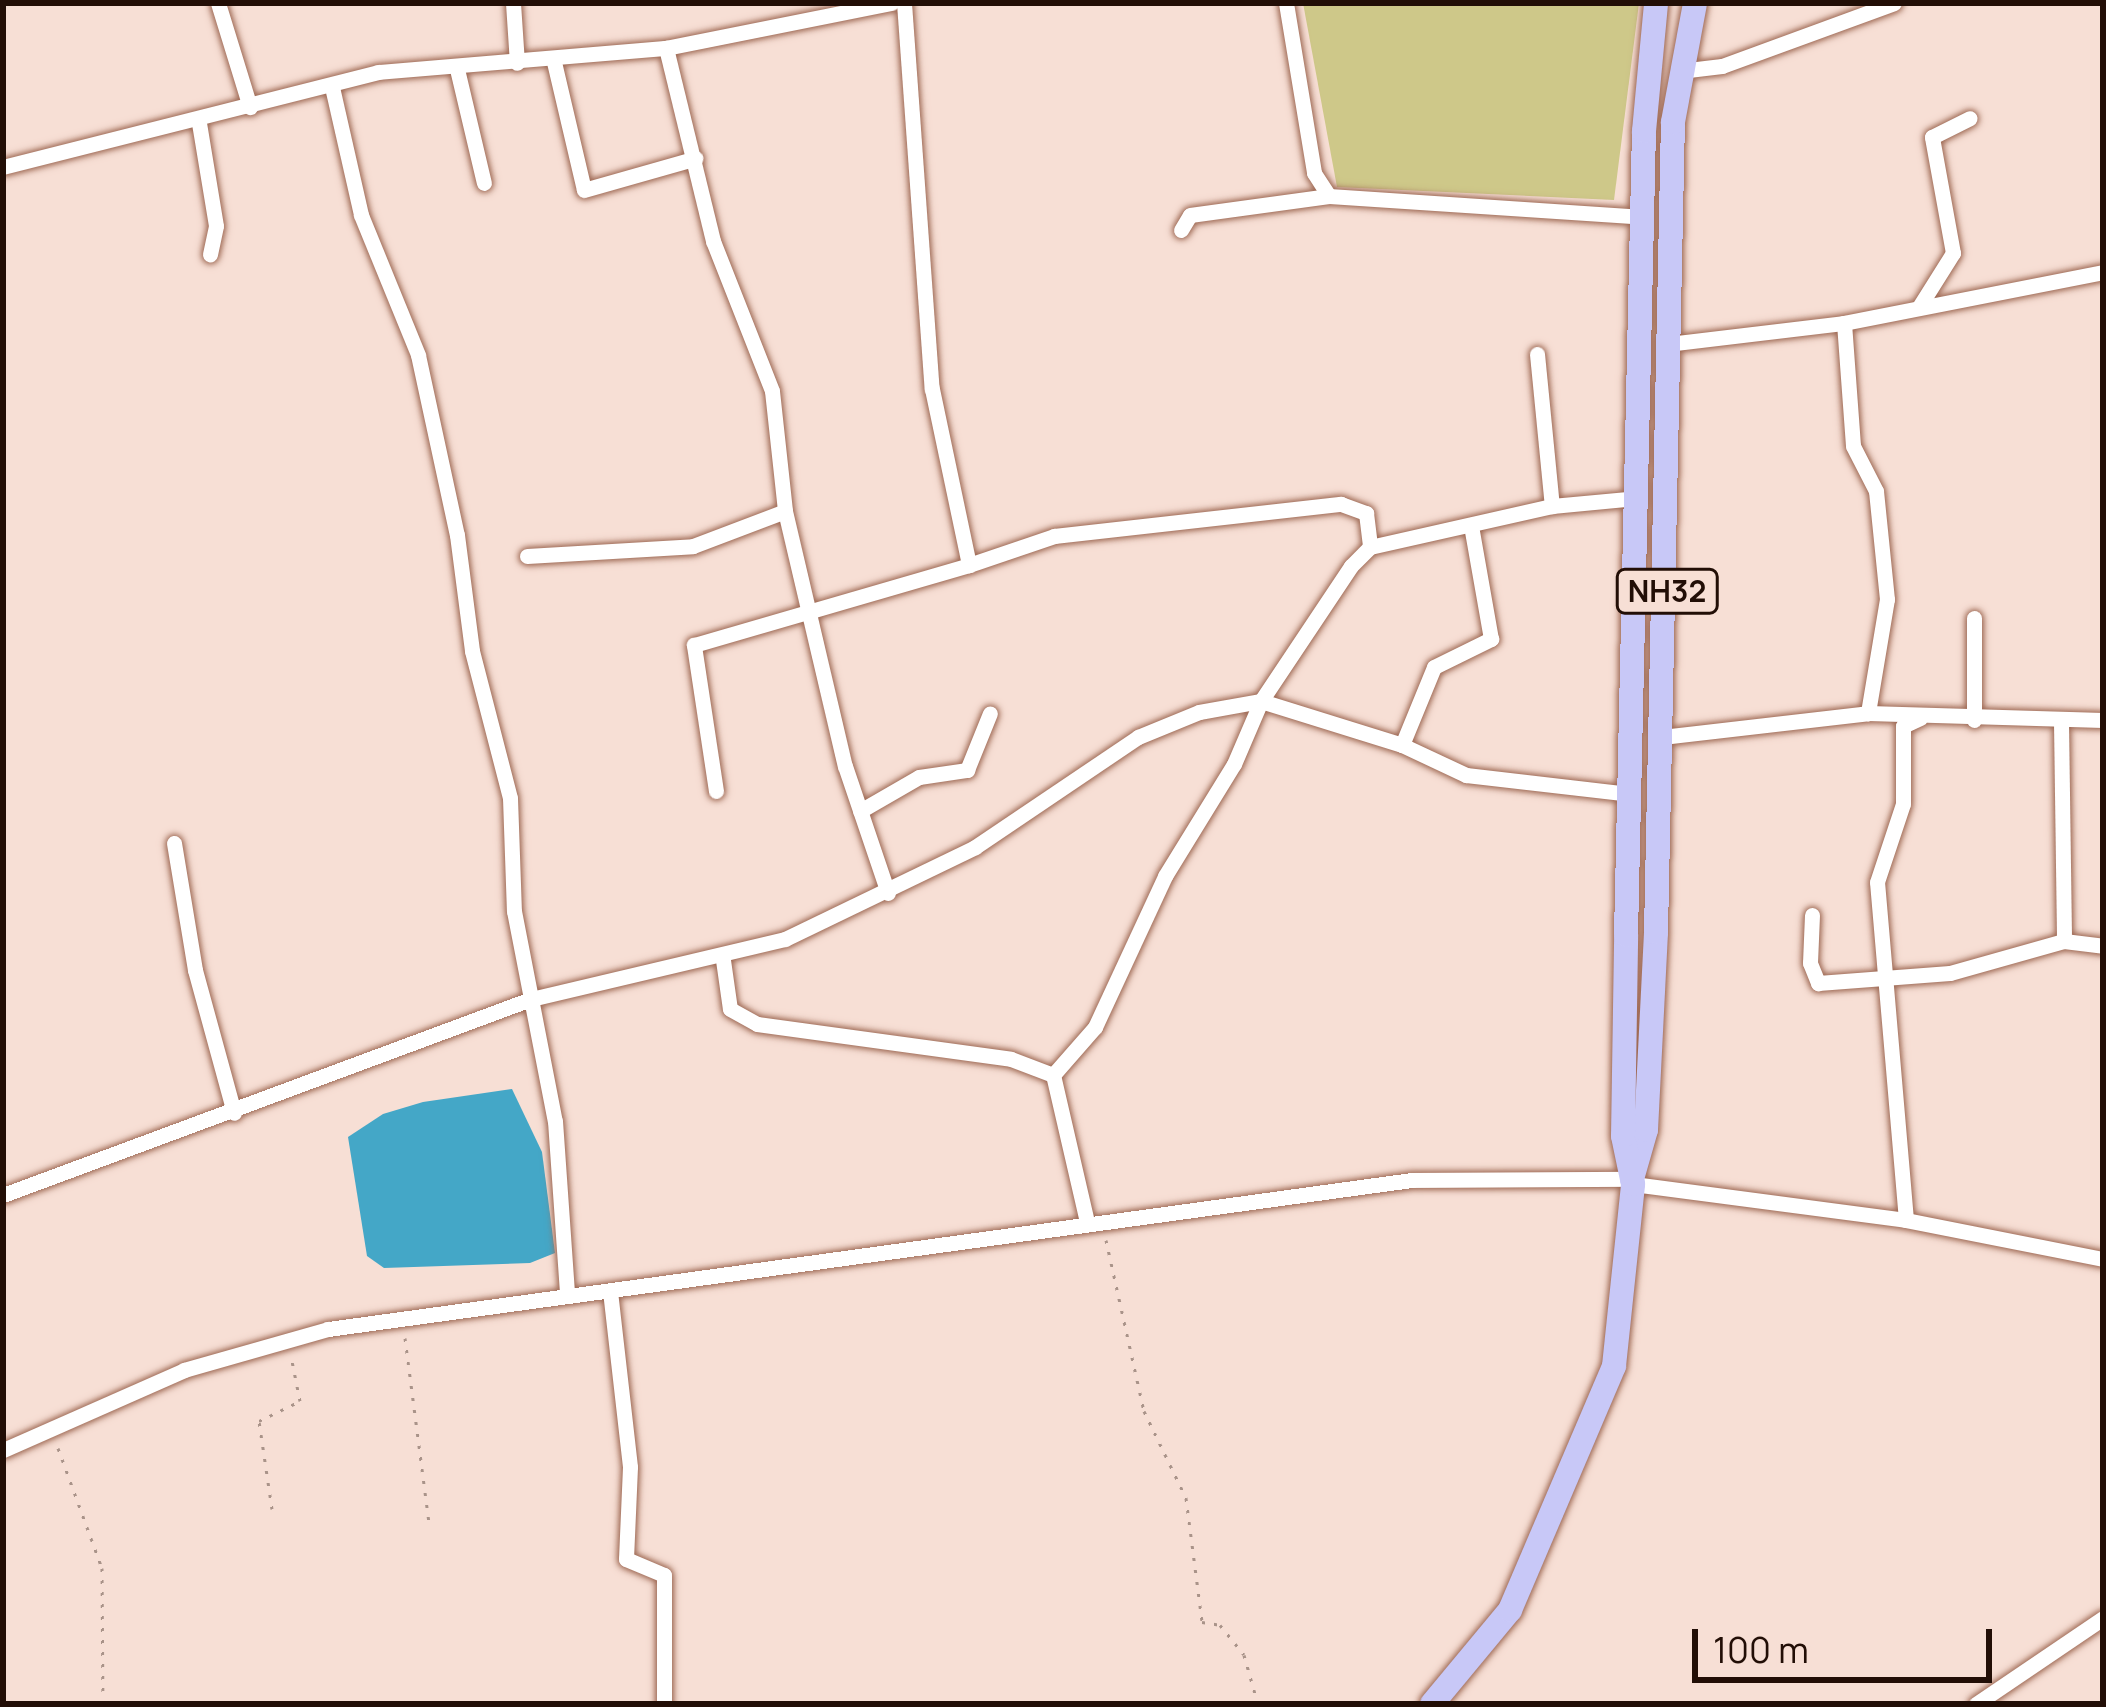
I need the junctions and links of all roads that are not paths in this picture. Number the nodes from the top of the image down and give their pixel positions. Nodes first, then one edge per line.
1 (218, 3) edge
2 (513, 3) edge
3 (892, 3) edge
4 (904, 3) edge
5 (1286, 3) edge
6 (1657, 3) edge
7 (1696, 3) edge
8 (1894, 3) edge
9 (666, 48) junction
10 (554, 62) junction
11 (517, 64) junction
12 (457, 69) junction
13 (1677, 72) junction
14 (332, 87) junction
15 (250, 107) junction
16 (1970, 118) dead end
17 (199, 123) junction
18 (696, 158) junction
19 (3, 167) edge
20 (484, 183) dead end
21 (1329, 196) junction
22 (1643, 217) junction
23 (1181, 230) dead end
24 (210, 254) dead end
25 (2103, 272) edge
26 (1919, 307) junction
27 (1844, 323) junction
28 (1668, 344) junction
29 (1537, 354) dead end
30 (1636, 498) junction
31 (1552, 506) junction
32 (785, 511) junction
33 (1471, 525) junction
34 (1370, 547) junction
35 (527, 556) dead end
36 (969, 565) junction
37 (808, 606) junction
38 (1974, 618) dead end
39 (1261, 701) junction
40 (990, 713) dead end
41 (1868, 713) junction
42 (1920, 718) junction
43 (1974, 720) junction
44 (2103, 720) edge
45 (2061, 722) junction
46 (1662, 737) junction
47 (1402, 745) junction
48 (716, 790) dead end
49 (1629, 794) junction
50 (860, 812) junction
51 (174, 843) dead end
52 (889, 892) junction
53 (1812, 915) dead end
54 (2064, 941) junction
55 (2103, 946) edge
56 (723, 959) junction
57 (1888, 976) junction
58 (531, 999) junction
59 (1053, 1075) junction
60 (233, 1113) junction
61 (1633, 1182) junction
62 (3, 1195) edge
63 (1906, 1220) junction
64 (1095, 1221) junction
65 (2103, 1259) edge
66 (610, 1291) junction
67 (567, 1294) junction
68 (3, 1450) edge
69 (2103, 1618) edge
70 (664, 1704) edge
71 (1432, 1704) edge
72 (1976, 1704) edge

1 - 15 street
2 - 11 street
3 - 9 street
4 - 36 street
5 - 21 street
6 - 22 main road, NH32
7 - 13 main road, NH32
8 - 13 street
9 - 10 street
9 - 18 street
10 - 11 street
10 - 18 street
11 - 12 street
12 - 14 street
12 - 20 street
13 - 28 main road, NH32
14 - 15 street
14 - 58 street
15 - 17 street
16 - 26 street
17 - 19 street
17 - 24 street
18 - 32 street
21 - 22 street
21 - 23 street
22 - 30 main road, NH32
25 - 26 street
26 - 27 street
27 - 28 street
27 - 41 street
28 - 46 main road, NH32
29 - 31 street
30 - 31 street
30 - 49 main road, NH32
31 - 33 street
32 - 35 street
32 - 37 street
33 - 34 street
33 - 47 street
34 - 36 street
34 - 39 street
36 - 37 street
37 - 48 street
37 - 50 street
38 - 43 street
39 - 47 street
39 - 52 street
39 - 59 street
40 - 50 street
41 - 42 street
41 - 46 street
42 - 43 street
42 - 57 street
43 - 45 street
44 - 45 street
45 - 54 street
46 - 61 main road, NH32
47 - 49 street
49 - 61 main road, NH32
50 - 52 street
51 - 60 street
52 - 56 street
53 - 57 street
54 - 55 street
54 - 57 street
56 - 58 street
56 - 59 street
57 - 63 street
58 - 60 street
58 - 67 street
59 - 64 street
60 - 62 street
61 - 63 street
61 - 64 street
61 - 71 main road, NH32
63 - 65 street
64 - 66 street
66 - 67 street
66 - 70 street
67 - 68 street
69 - 72 street

